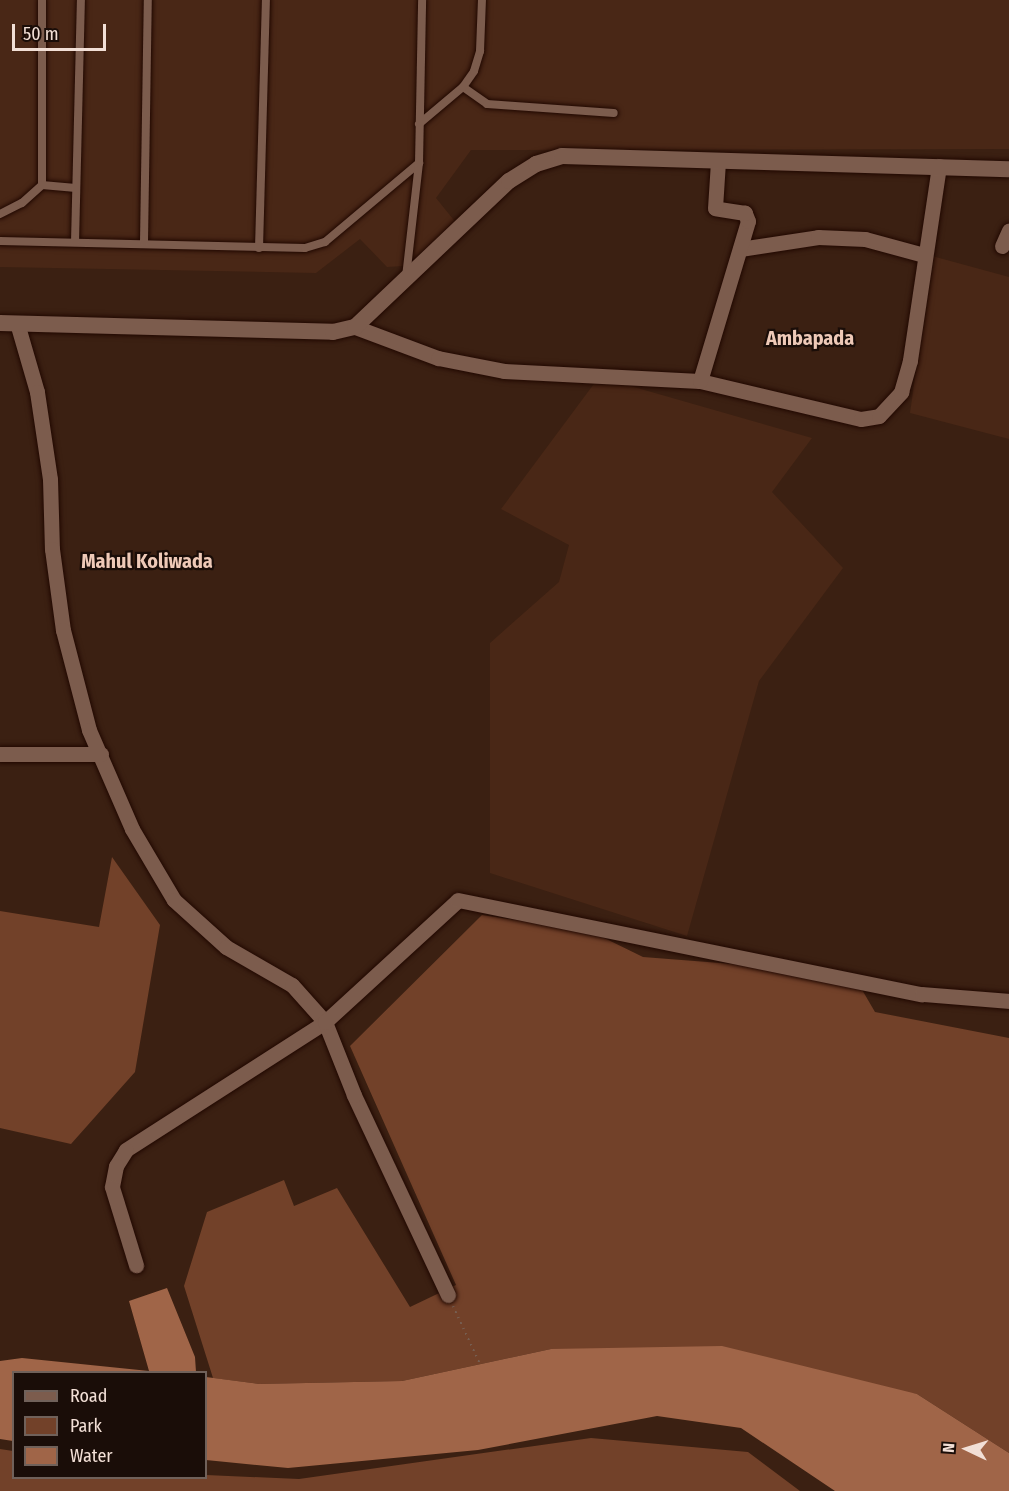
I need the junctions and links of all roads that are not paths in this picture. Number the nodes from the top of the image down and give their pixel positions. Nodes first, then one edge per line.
1 (42, 0) edge
2 (81, 0) edge
3 (148, 0) edge
4 (266, 0) edge
5 (422, 0) edge
6 (482, 0) edge
7 (463, 87) junction
8 (614, 113) dead end
9 (419, 124) junction
10 (718, 162) junction
11 (419, 163) junction
12 (939, 166) junction
13 (1009, 169) edge
14 (42, 185) junction
15 (76, 188) junction
16 (0, 214) edge
17 (1009, 230) edge
18 (0, 241) edge
19 (75, 242) junction
20 (144, 242) junction
21 (1002, 246) dead end
22 (258, 248) junction
23 (740, 249) junction
24 (924, 255) junction
25 (406, 277) junction
26 (0, 323) edge
27 (17, 323) junction
28 (355, 327) junction
29 (700, 381) junction
30 (0, 754) edge
31 (101, 754) junction
32 (1009, 1001) edge
33 (325, 1022) junction
34 (136, 1265) dead end
35 (448, 1295) road end

1 - 14 lane
2 - 15 lane
3 - 20 lane
4 - 22 lane
5 - 9 lane
6 - 7 lane
7 - 8 lane
7 - 9 lane
9 - 11 lane
10 - 12 street
10 - 23 street
10 - 25 street
11 - 22 lane
11 - 25 lane
12 - 13 street
12 - 24 street
14 - 15 lane
14 - 16 lane
15 - 19 lane
17 - 21 street
18 - 19 lane
19 - 20 lane
20 - 22 lane
23 - 24 street
23 - 29 street
24 - 29 street
25 - 28 street
26 - 27 street
27 - 28 street
27 - 31 street
28 - 29 street
30 - 31 street
31 - 33 street
32 - 33 street
33 - 34 street
33 - 35 street

